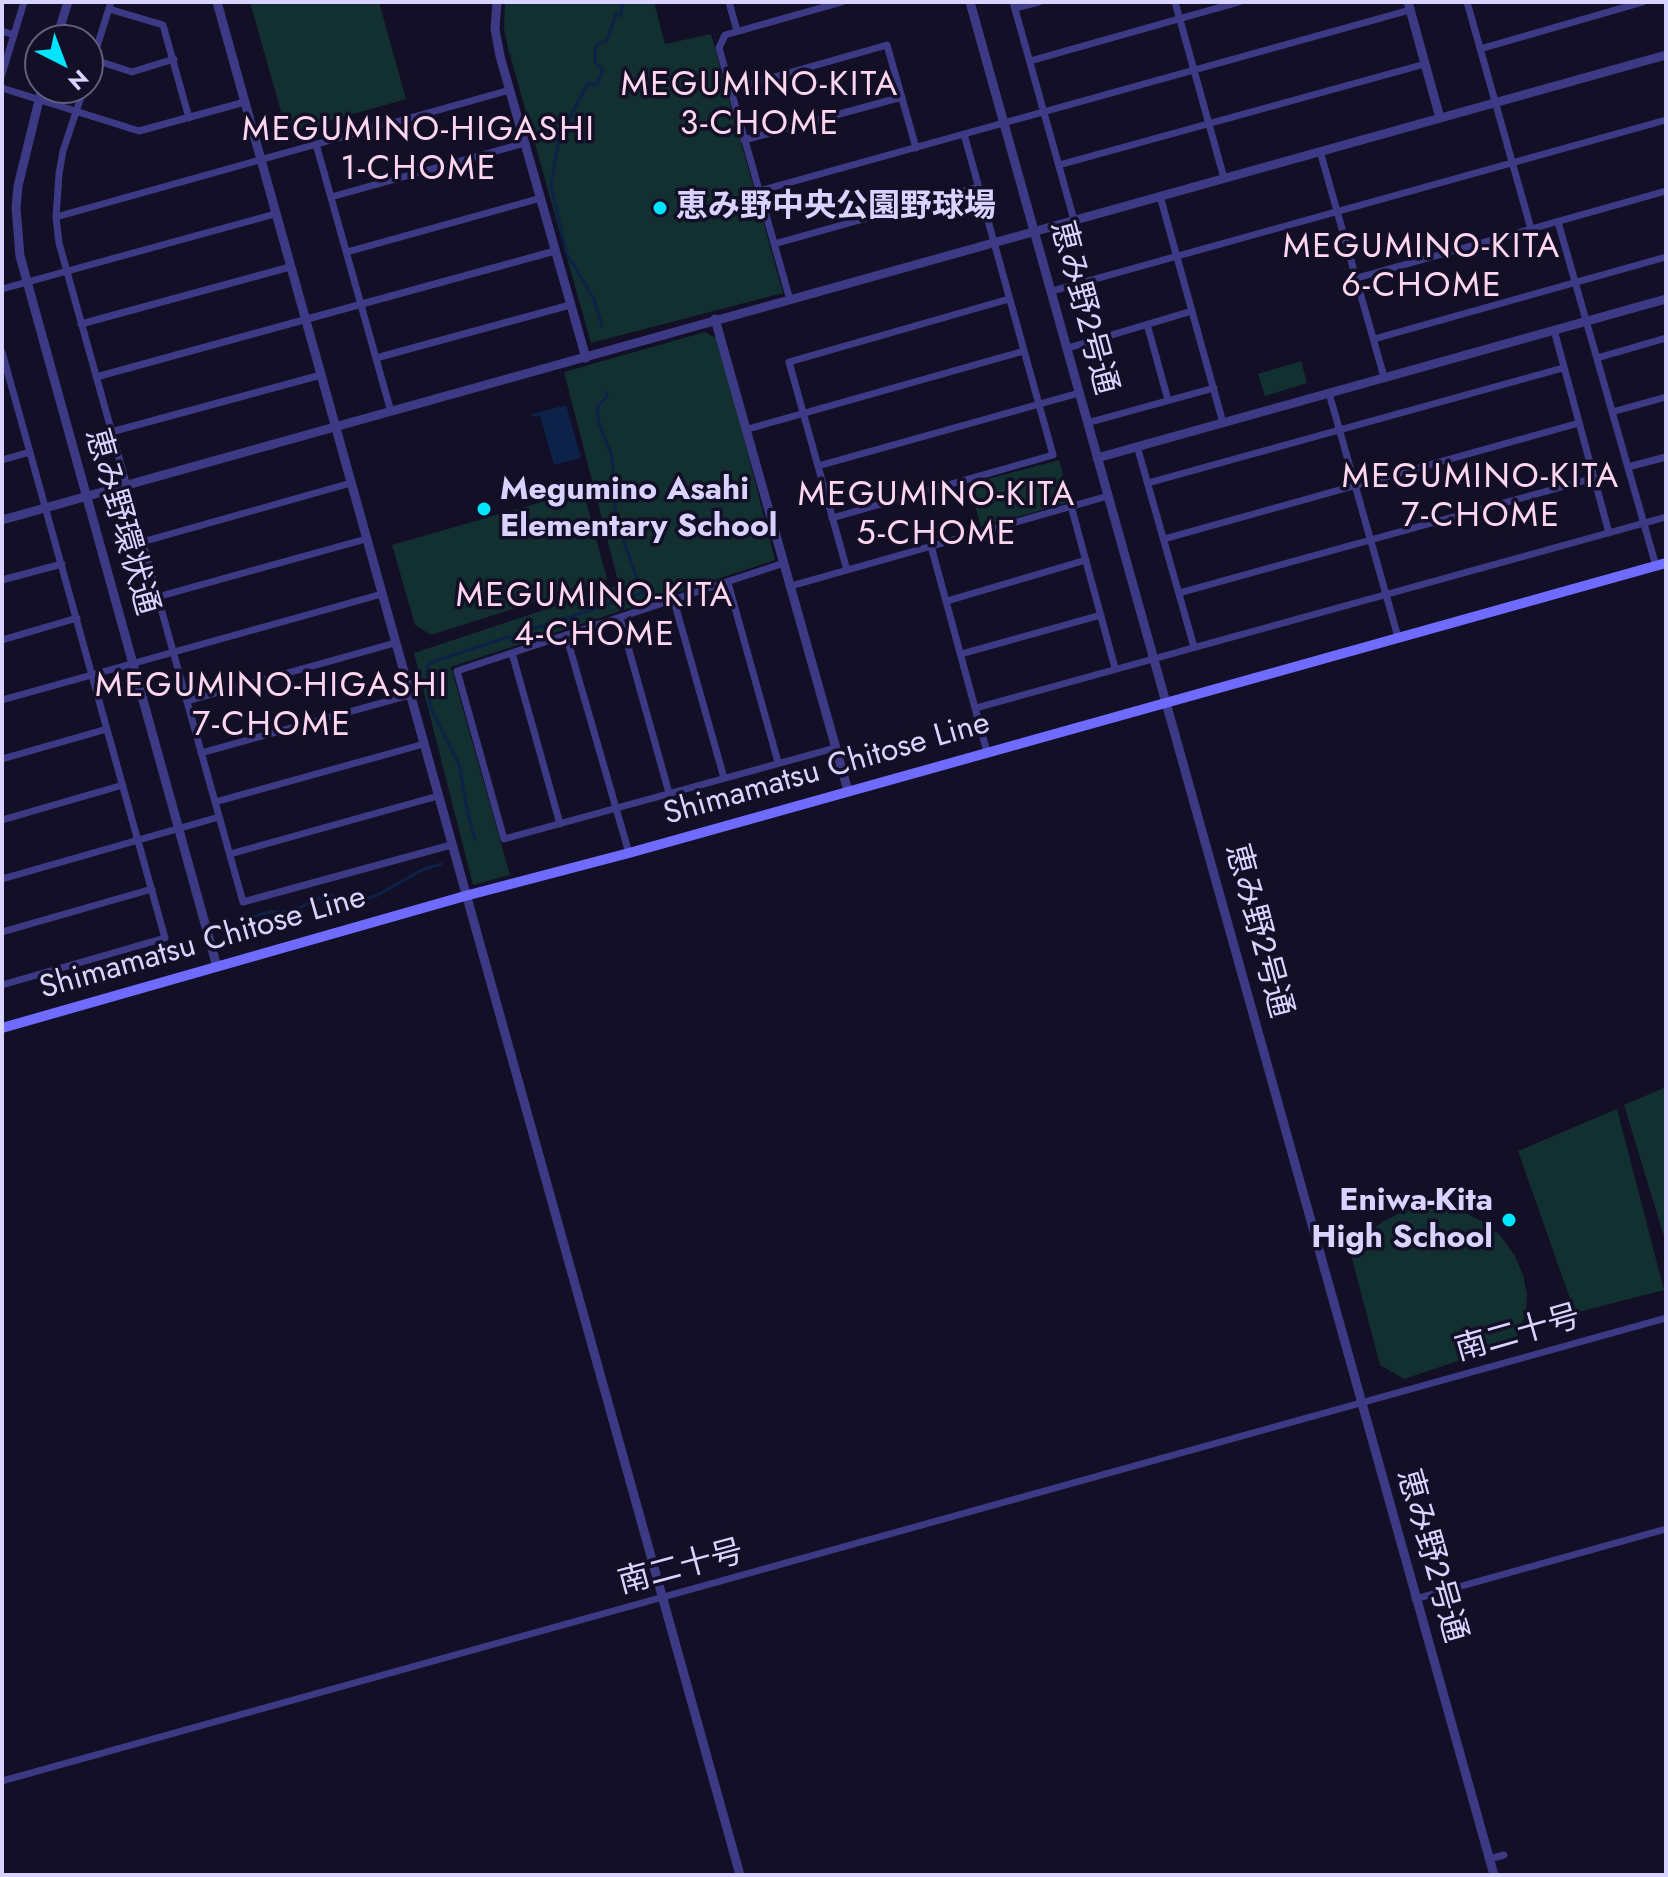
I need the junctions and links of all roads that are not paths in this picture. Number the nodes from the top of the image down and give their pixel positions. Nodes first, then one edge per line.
1 (24, 2) edge
2 (68, 2) edge
3 (217, 2) edge
4 (497, 2) edge
5 (729, 2) edge
6 (842, 2) edge
7 (970, 2) edge
8 (1039, 2) edge
9 (1175, 2) edge
10 (1239, 2) edge
11 (1467, 2) edge
12 (1643, 2) edge
13 (110, 5) edge
14 (1014, 5) edge
15 (1409, 6) edge
16 (1179, 18) junction
17 (61, 24) edge
18 (104, 24) edge
19 (2, 31) edge
20 (737, 31) junction
21 (14, 35) junction
22 (1480, 49) junction
23 (1666, 55) edge
24 (174, 59) junction
25 (1030, 61) junction
26 (104, 63) edge
27 (1425, 64) junction
28 (1194, 70) junction
29 (2, 74) edge
30 (2, 88) edge
31 (732, 89) junction
32 (510, 90) junction
33 (24, 95) edge
34 (902, 97) junction
35 (245, 102) junction
36 (1495, 102) junction
37 (37, 104) edge
38 (53, 104) edge
39 (80, 104) edge
40 (78, 112) junction
41 (1044, 113) junction
42 (189, 118) junction
43 (1440, 118) junction
44 (1666, 120) edge
45 (1209, 123) junction
46 (1004, 124) junction
47 (964, 134) junction
48 (744, 140) junction
49 (525, 143) junction
50 (316, 144) junction
51 (916, 148) junction
52 (1320, 151) junction
53 (260, 160) junction
54 (1512, 163) junction
55 (1059, 165) junction
56 (1224, 178) junction
57 (978, 187) junction
58 (759, 191) junction
59 (1666, 191) edge
60 (1160, 196) junction
61 (331, 197) junction
62 (541, 198) junction
63 (1338, 212) junction
64 (275, 214) junction
65 (56, 217) junction
66 (1074, 220) junction
67 (1558, 222) junction
68 (1531, 229) junction
69 (1035, 231) junction
70 (994, 242) junction
71 (774, 244) junction
72 (555, 251) junction
73 (347, 252) junction
74 (1177, 257) junction
75 (1666, 257) edge
76 (290, 267) junction
77 (66, 272) junction
78 (1357, 278) junction
79 (26, 282) junction
80 (1576, 283) junction
81 (2, 289) edge
82 (1052, 291) junction
83 (1009, 299) junction
84 (1666, 299) edge
85 (790, 300) junction
86 (362, 305) junction
87 (570, 305) junction
88 (1192, 311) junction
89 (715, 319) junction
90 (306, 321) junction
91 (1587, 321) junction
92 (81, 324) junction
93 (1147, 324) junction
94 (1554, 330) junction
95 (1666, 338) edge
96 (1374, 339) junction
97 (1068, 348) junction
98 (1024, 351) junction
99 (2, 352) edge
100 (376, 358) junction
101 (586, 358) junction
102 (1597, 358) junction
103 (1563, 368) junction
104 (321, 375) junction
105 (96, 377) junction
106 (1384, 377) junction
107 (6, 385) edge
108 (1214, 388) junction
109 (1079, 393) junction
110 (1329, 393) junction
111 (1666, 397) edge
112 (1168, 400) junction
113 (1040, 403) junction
114 (391, 412) junction
115 (1612, 412) junction
116 (803, 414) junction
117 (1087, 423) junction
118 (1223, 423) junction
119 (1579, 423) junction
120 (336, 428) junction
121 (748, 429) junction
122 (1340, 430) junction
123 (111, 432) junction
124 (1137, 446) junction
125 (30, 452) junction
126 (1666, 457) edge
127 (1097, 458) junction
128 (2, 460) edge
129 (818, 466) junction
130 (1628, 467) junction
131 (1594, 478) junction
132 (351, 483) junction
133 (1148, 483) junction
134 (1356, 484) junction
135 (126, 485) junction
136 (86, 496) junction
137 (1108, 496) junction
138 (1071, 506) junction
139 (46, 508) junction
140 (1666, 517) edge
141 (832, 518) junction
142 (2, 520) edge
143 (1644, 523) junction
144 (1609, 533) junction
145 (366, 539) junction
146 (1164, 539) junction
147 (1371, 540) junction
148 (142, 542) junction
149 (931, 546) junction
150 (1086, 560) junction
151 (784, 563) junction
152 (62, 564) junction
153 (1661, 564) edge
154 (847, 570) junction
155 (2, 580) edge
156 (728, 583) junction
157 (791, 586) junction
158 (1179, 593) junction
159 (382, 594) junction
160 (1386, 595) junction
161 (157, 597) junction
162 (674, 601) junction
163 (947, 601) junction
164 (1101, 615) junction
165 (77, 618) junction
166 (620, 618) junction
167 (566, 635) junction
168 (1398, 637) junction
169 (2, 640) edge
170 (395, 643) junction
171 (1194, 647) junction
172 (173, 652) junction
173 (512, 653) junction
174 (961, 654) junction
175 (1155, 659) junction
176 (133, 663) junction
177 (1115, 668) junction
178 (93, 675) junction
179 (410, 695) junction
180 (2, 700) edge
181 (187, 701) junction
182 (1167, 703) junction
183 (976, 708) junction
184 (107, 729) junction
185 (424, 744) junction
186 (835, 748) junction
187 (987, 752) junction
188 (201, 753) junction
189 (2, 759) edge
190 (778, 762) junction
191 (724, 778) junction
192 (123, 785) junction
193 (848, 791) junction
194 (669, 793) junction
195 (438, 796) junction
196 (215, 802) junction
197 (615, 809) junction
198 (219, 817) junction
199 (2, 820) edge
200 (560, 824) junction
201 (179, 829) junction
202 (139, 840) junction
203 (451, 845) junction
204 (629, 853) junction
205 (230, 854) junction
206 (2, 879) edge
207 (152, 889) junction
208 (465, 896) junction
209 (2, 932) edge
210 (217, 967) junction
211 (2, 985) edge
212 (2, 1028) edge
213 (1666, 1318) edge
214 (1366, 1403) junction
215 (1666, 1529) edge
216 (1422, 1597) junction
217 (663, 1599) junction
218 (2, 1781) edge
219 (740, 1875) edge
220 (1494, 1875) edge

1 - 21 street
2 - 17 street
3 - 35 street
4 - 32 street
5 - 20 street
6 - 20 street
7 - 46 street, 恵み野２号通
8 - 14 street
9 - 16 street
10 - 16 street
11 - 22 street
12 - 22 street
13 - 18 street
13 - 24 street
14 - 25 street
15 - 27 street
15 - 28 street
16 - 25 street
16 - 28 street
19 - 21 street
20 - 31 street
21 - 29 street
22 - 36 street
23 - 36 street
24 - 26 street
24 - 42 street
25 - 41 street
27 - 43 street
27 - 45 street
28 - 41 street
28 - 45 street
30 - 33 street
31 - 34 street
31 - 48 street
32 - 49 street
32 - 50 street
34 - 48 street
34 - 51 street
35 - 42 street
35 - 53 street
36 - 43 street
36 - 54 street
37 - 79 street, 恵み野環状通
38 - 40 street
39 - 40 street
40 - 42 street
40 - 65 street
41 - 46 street
41 - 55 street
43 - 52 street
44 - 54 street
45 - 55 street
45 - 56 street
46 - 47 street
46 - 69 street, 恵み野２号通
47 - 51 street
47 - 57 street
48 - 58 street
49 - 61 street
49 - 62 street
50 - 53 street
50 - 61 street
51 - 58 street
52 - 56 street
52 - 63 street
53 - 64 street
53 - 65 street
54 - 63 street
54 - 68 street
55 - 66 street
56 - 60 street
57 - 70 street
57 - 71 street
58 - 71 street
59 - 67 street
60 - 66 street
60 - 74 street
61 - 73 street
62 - 72 street
62 - 73 street
63 - 74 street
63 - 78 street
64 - 76 street
64 - 77 street
65 - 77 street
66 - 69 street
67 - 68 street
67 - 80 street
68 - 78 street
69 - 70 street
69 - 82 street, 恵み野２号通
70 - 83 street
70 - 85 street
71 - 85 street
72 - 86 street
72 - 87 street
73 - 86 street
74 - 82 street
74 - 88 street
75 - 80 street
76 - 90 street
76 - 92 street
77 - 79 street
77 - 92 street
78 - 96 street
79 - 81 street
79 - 136 street, 恵み野環状通
80 - 91 street
80 - 96 street
82 - 97 street, 恵み野２号通
83 - 98 street
83 - 116 street
84 - 91 street
85 - 89 street
86 - 90 street
86 - 100 street
87 - 100 street
87 - 101 street
88 - 93 street
88 - 108 street
89 - 101 street
89 - 121 street
90 - 104 street
90 - 105 street
91 - 94 street
91 - 102 street
92 - 105 street
93 - 97 street
93 - 112 street
94 - 103 street
94 - 106 street
95 - 102 street
96 - 106 street
97 - 109 street, 恵み野２号通
98 - 113 street
98 - 116 street
99 - 107 street
100 - 114 street
101 - 114 street
102 - 115 street
103 - 119 street
103 - 122 street
104 - 120 street
104 - 123 street
105 - 123 street
106 - 110 street
107 - 125 street
108 - 112 street
108 - 118 street
109 - 113 street
109 - 117 street, 恵み野２号通
110 - 118 street
110 - 122 street
111 - 115 street
112 - 117 street
113 - 129 street
113 - 141 street
114 - 120 street
115 - 130 street
116 - 121 street
116 - 129 street
117 - 127 street, 恵み野２号通
118 - 124 street
119 - 131 street
119 - 134 street
120 - 132 street
120 - 135 street
121 - 151 street
122 - 133 street
122 - 134 street
123 - 135 street
124 - 127 street
124 - 133 street
125 - 128 street
125 - 139 street
126 - 130 street
127 - 137 street, 恵み野２号通
129 - 141 street
130 - 143 street
131 - 144 street
131 - 147 street
132 - 145 street
132 - 148 street
133 - 146 street
134 - 146 street
134 - 147 street
135 - 136 street
135 - 148 street
136 - 139 street
136 - 176 street, 恵み野環状通
137 - 138 street
137 - 175 street, 恵み野２号通
138 - 149 street
138 - 150 street
139 - 142 street
139 - 152 street
140 - 143 street
141 - 154 street
143 - 144 street
143 - 153 street
144 - 160 street
145 - 159 street
145 - 161 street
146 - 158 street
147 - 158 street
147 - 160 street
148 - 161 street
149 - 154 street
149 - 163 street
150 - 163 street
150 - 164 street
151 - 156 street
151 - 157 street
152 - 155 street
152 - 165 street
153 - 168 main road, Shimamatsu Chitose Line
154 - 157 street
156 - 162 street
156 - 190 street
157 - 186 street
158 - 171 street
159 - 170 street
159 - 172 street
160 - 168 street
160 - 171 street
161 - 172 street
162 - 166 street
162 - 191 street
163 - 174 street
164 - 174 street
164 - 177 street
165 - 169 street
165 - 178 street
166 - 167 street
166 - 194 street
167 - 173 street
167 - 197 street
168 - 182 main road, Shimamatsu Chitose Line
170 - 179 street
170 - 181 street
171 - 175 street
172 - 176 street
172 - 181 street
173 - 200 street
173 - 200 street
174 - 183 street
175 - 177 street
175 - 182 street, 恵み野２号通
176 - 178 street
176 - 201 street, 恵み野環状通
177 - 183 street
178 - 180 street
178 - 184 street
179 - 185 street
179 - 188 street
181 - 188 street
182 - 187 main road, Shimamatsu Chitose Line
182 - 214 street, 恵み野２号通
183 - 187 street
184 - 189 street
184 - 192 street
185 - 195 street
185 - 196 street
186 - 190 street
186 - 193 street
187 - 193 main road, Shimamatsu Chitose Line
188 - 196 street
190 - 191 street
191 - 194 street
192 - 199 street
192 - 202 street
193 - 204 main road, Shimamatsu Chitose Line
194 - 197 street
195 - 203 street
195 - 205 street
196 - 198 street
197 - 200 street
197 - 204 street
198 - 201 street
198 - 205 street
201 - 202 street
201 - 210 street, 恵み野環状通
202 - 206 street
202 - 207 street
203 - 205 street
203 - 208 street
204 - 208 main road, Shimamatsu Chitose Line
207 - 209 street
207 - 211 street
208 - 210 main road, Shimamatsu Chitose Line
208 - 217 street
210 - 212 main road, Shimamatsu Chitose Line
213 - 214 street, 南二十号
214 - 216 street, 恵み野２号通
214 - 217 street, 南二十号
215 - 216 street
216 - 220 street, 恵み野２号通
217 - 218 street, 南二十号
217 - 219 street

